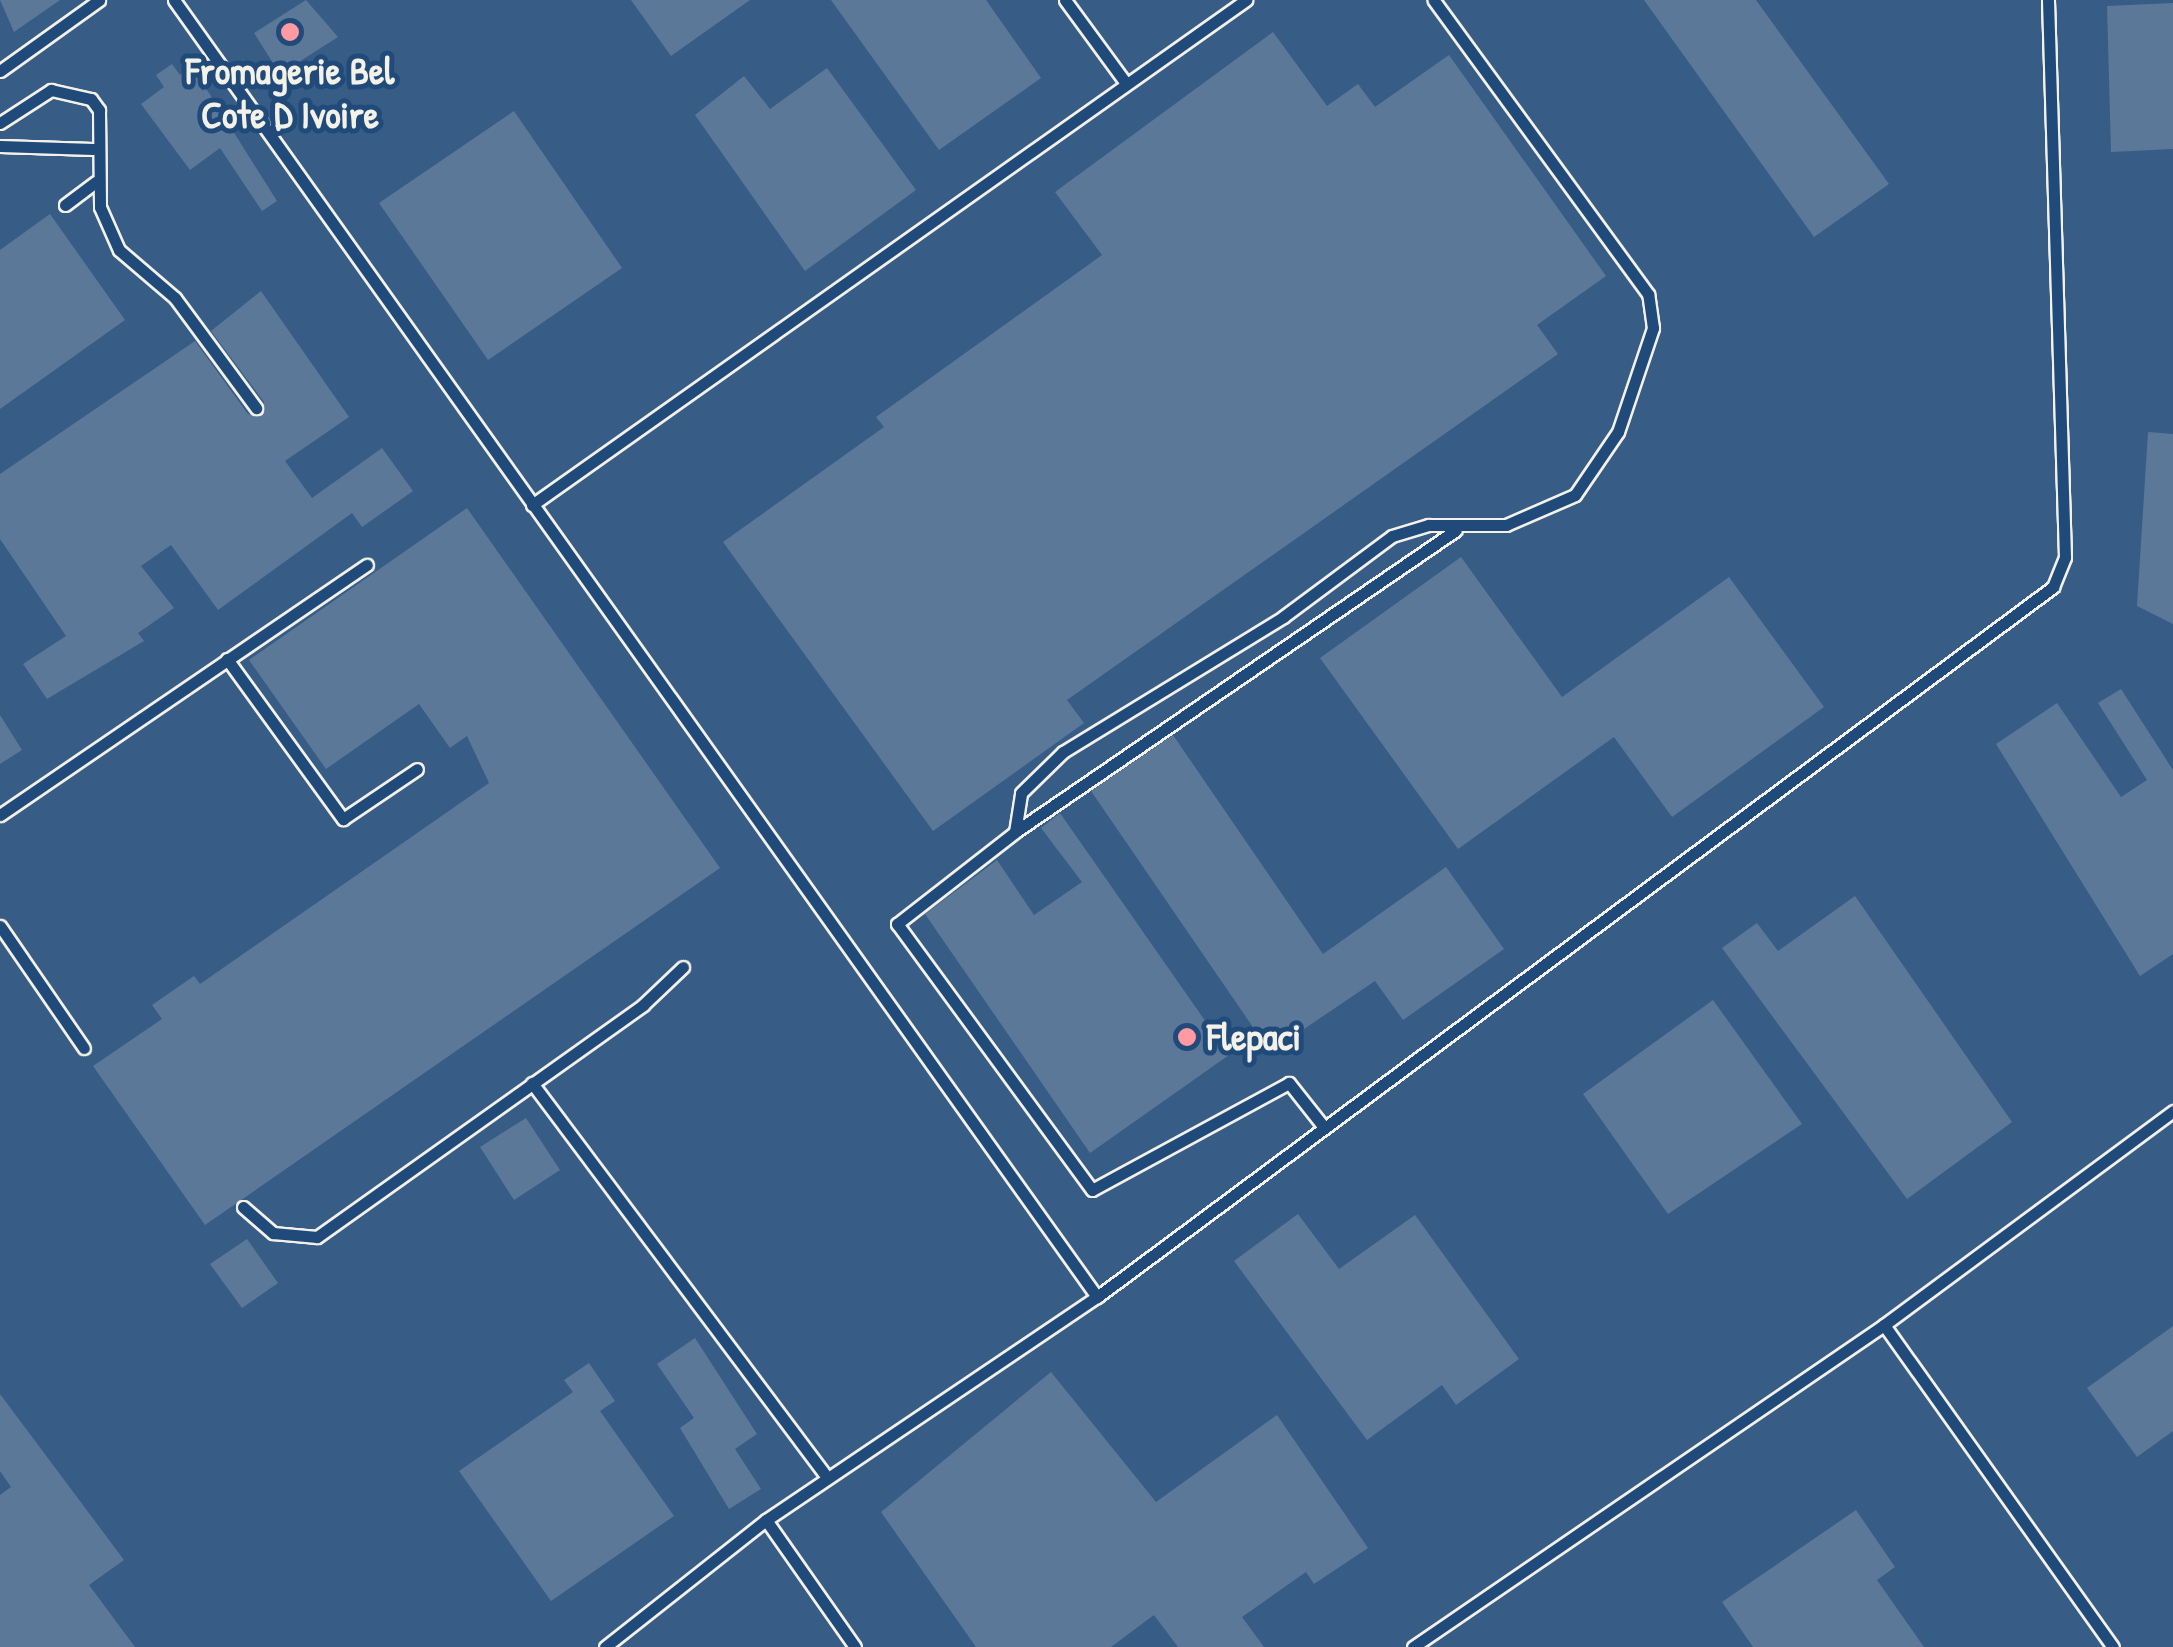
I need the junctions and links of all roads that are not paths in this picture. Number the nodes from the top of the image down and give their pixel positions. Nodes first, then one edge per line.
1 (99, 0) edge
2 (174, 0) edge
3 (1066, 0) edge
4 (1246, 0) edge
5 (1434, 0) edge
6 (2048, 0) edge
7 (0, 71) edge
8 (1126, 82) junction
9 (0, 123) edge
10 (0, 146) edge
11 (92, 149) junction
12 (95, 182) junction
13 (65, 205) dead end
14 (256, 408) dead end
15 (532, 505) junction
16 (1456, 530) junction
17 (367, 565) dead end
18 (228, 659) junction
19 (417, 769) dead end
20 (0, 814) edge
21 (1015, 832) junction
22 (0, 926) edge
23 (683, 966) dead end
24 (84, 1048) dead end
25 (532, 1084) junction
26 (2173, 1111) edge
27 (1323, 1126) junction
28 (243, 1208) dead end
29 (1097, 1297) junction
30 (1884, 1325) junction
31 (827, 1478) junction
32 (766, 1520) junction
33 (605, 1647) edge
34 (855, 1647) edge
35 (1413, 1647) edge
36 (2113, 1647) edge

1 - 7 lane
2 - 15 lane
3 - 8 lane
4 - 8 lane
5 - 16 lane
6 - 27 lane
8 - 15 lane
9 - 11 lane
10 - 11 lane
11 - 12 lane
12 - 13 lane
12 - 14 lane
15 - 29 lane
16 - 21 lane
16 - 21 lane
17 - 18 lane
18 - 19 lane
18 - 20 lane
21 - 27 lane
22 - 24 lane
23 - 25 lane
25 - 28 lane
25 - 31 lane
26 - 30 lane
27 - 29 lane
29 - 31 lane
30 - 35 lane
30 - 36 lane
31 - 32 lane
32 - 33 lane
32 - 34 lane

